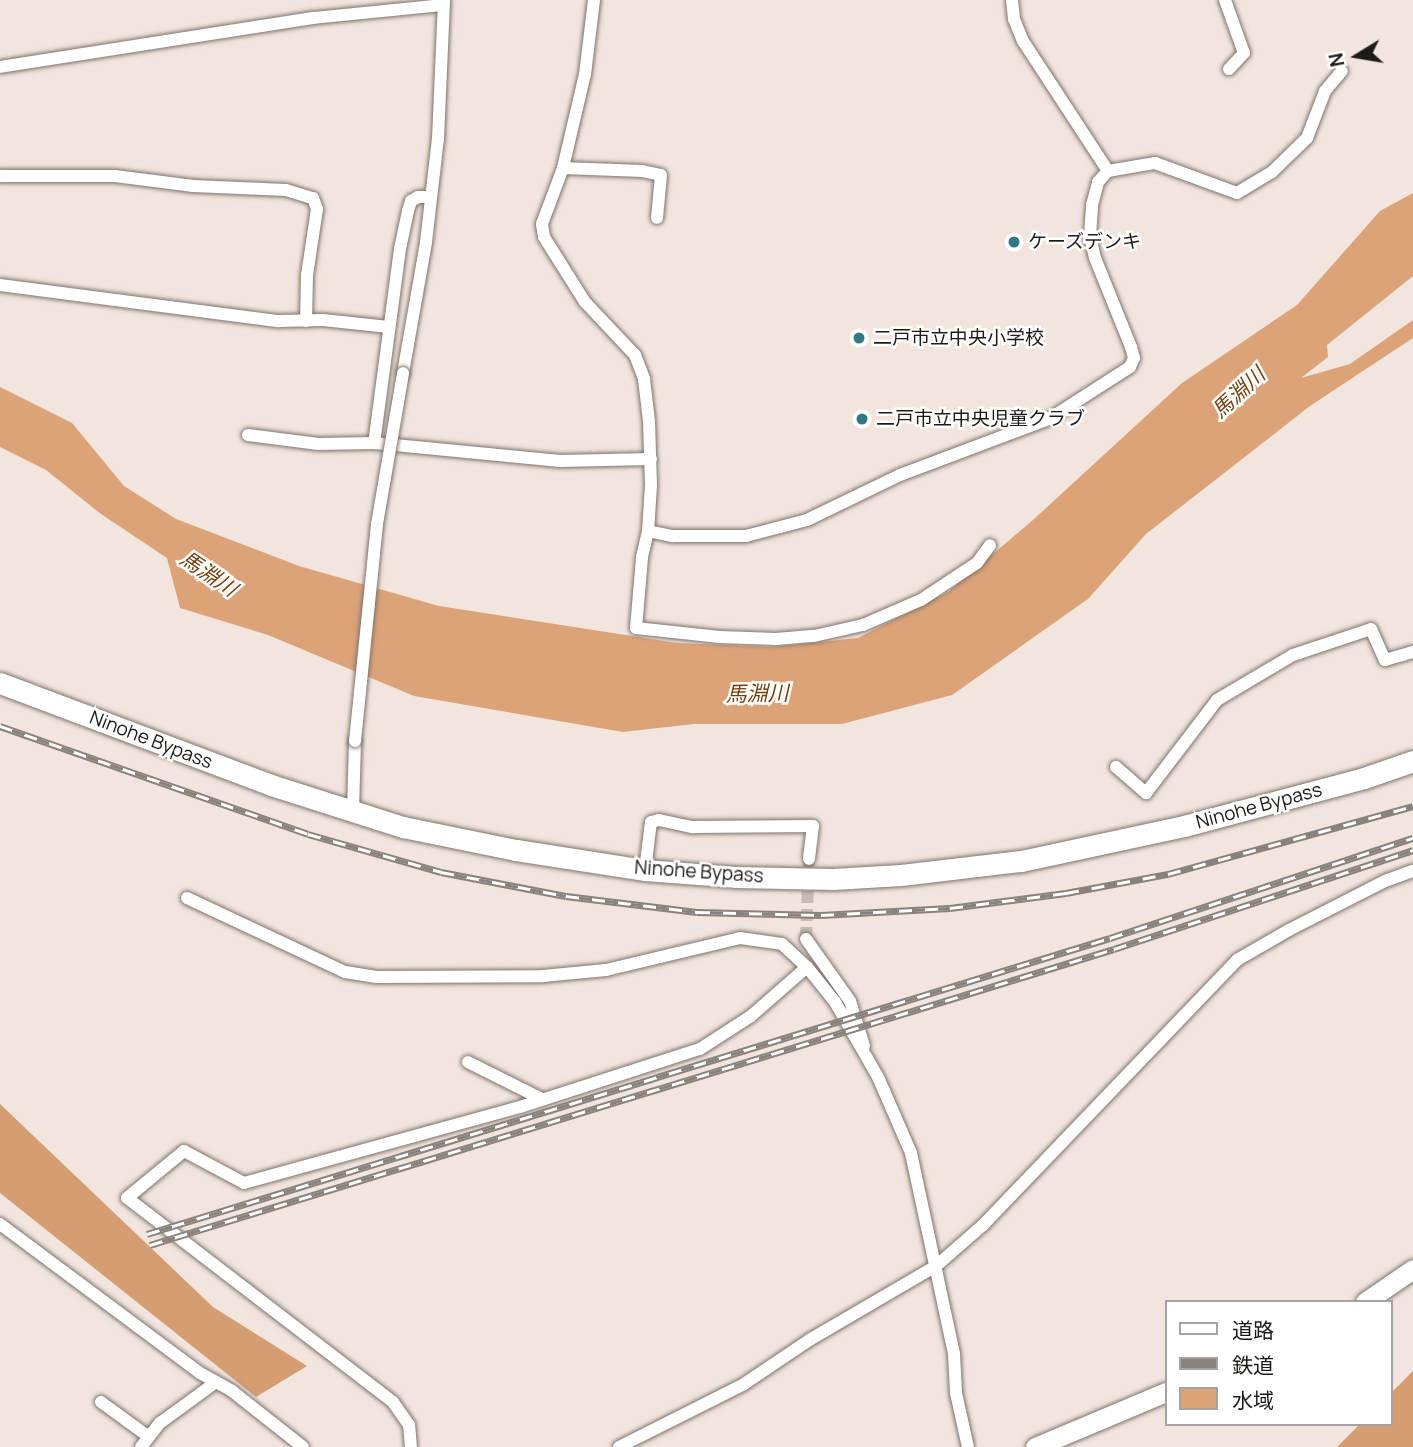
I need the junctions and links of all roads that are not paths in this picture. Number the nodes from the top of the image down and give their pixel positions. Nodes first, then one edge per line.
1 (594, 0) edge
2 (1012, 0) edge
3 (1225, 0) edge
4 (443, 2) edge
5 (0, 67) edge
6 (1229, 69) dead end
7 (1342, 71) dead end
8 (563, 168) junction
9 (1108, 171) junction
10 (0, 176) edge
11 (430, 197) junction
12 (657, 218) dead end
13 (0, 285) edge
14 (306, 321) junction
15 (389, 327) junction
16 (248, 435) dead end
17 (374, 443) junction
18 (651, 459) junction
19 (648, 531) junction
20 (990, 545) dead end
21 (1413, 652) edge
22 (0, 683) edge
23 (1413, 761) edge
24 (1116, 767) dead end
25 (353, 810) junction
26 (809, 859) tunnel mouth
27 (645, 870) junction
28 (1413, 871) edge
29 (187, 898) dead end
30 (806, 939) tunnel mouth
31 (807, 967) junction
32 (868, 1060) junction
33 (468, 1062) dead end
34 (542, 1099) junction
35 (0, 1224) edge
36 (936, 1266) junction
37 (1413, 1269) edge
38 (1368, 1300) edge
39 (216, 1382) junction
40 (1164, 1393) edge
41 (101, 1402) dead end
42 (145, 1442) edge
43 (303, 1447) edge
44 (411, 1447) edge
45 (620, 1447) edge
46 (968, 1447) edge
47 (1035, 1447) edge

1 - 8 street
2 - 9 street
3 - 6 street
4 - 5 street
4 - 11 street
7 - 9 street
8 - 12 street
8 - 18 street
9 - 19 street
10 - 14 street
11 - 15 street
11 - 25 street, bridge
13 - 14 street
14 - 15 street
15 - 17 street
16 - 17 street
17 - 18 street
18 - 19 street
19 - 20 street
21 - 24 street
22 - 25 highway, Ninohe Bypass
23 - 27 highway, Ninohe Bypass
25 - 27 highway, Ninohe Bypass
26 - 27 street
28 - 36 street
29 - 31 street
30 - 32 street
31 - 32 street
31 - 34 street
32 - 36 street
33 - 34 street
34 - 44 street
35 - 39 street
36 - 45 street
36 - 46 street
37 - 38 main road
39 - 42 street
39 - 43 street
40 - 47 main road
41 - 42 street

